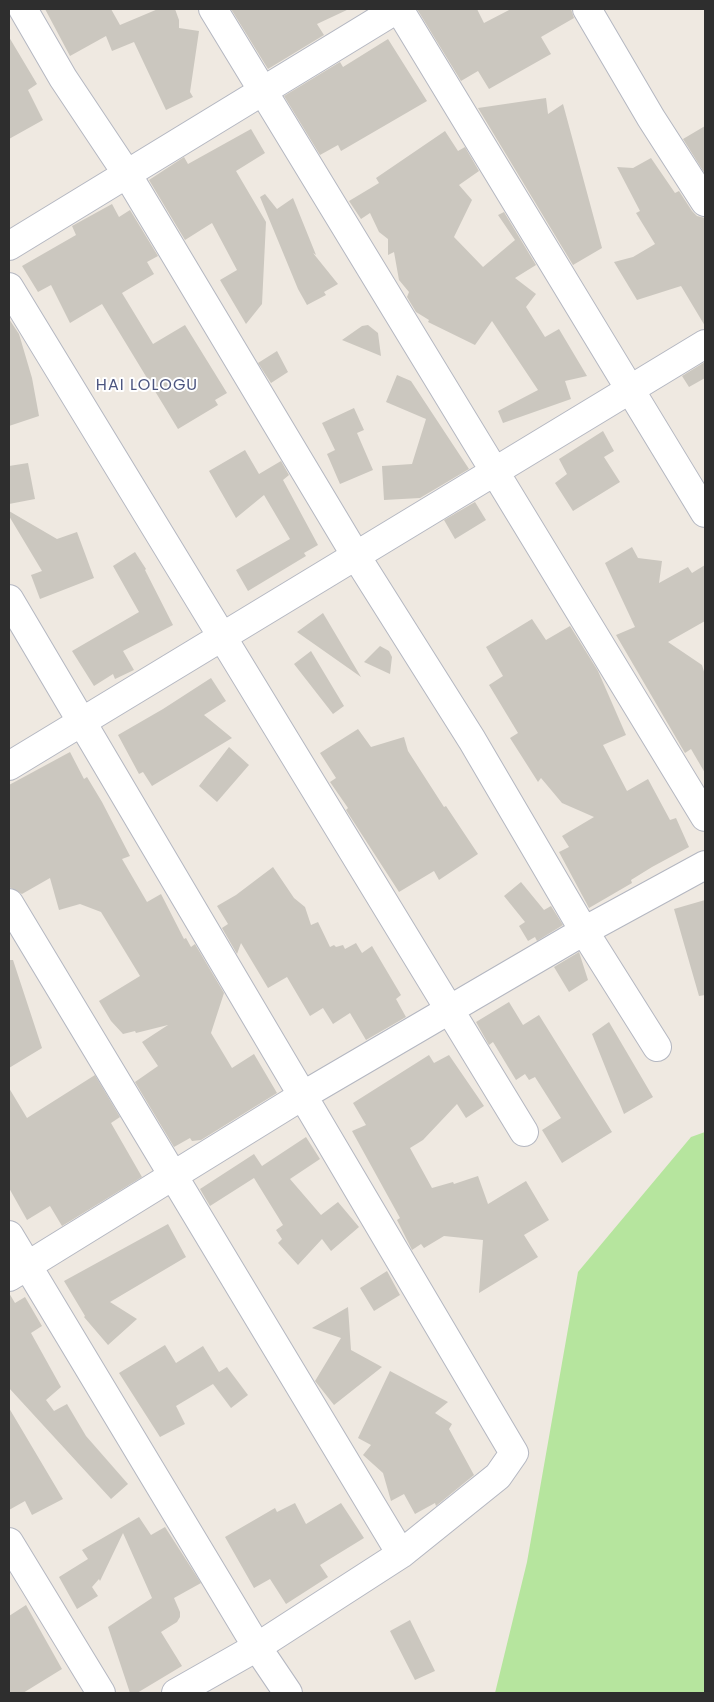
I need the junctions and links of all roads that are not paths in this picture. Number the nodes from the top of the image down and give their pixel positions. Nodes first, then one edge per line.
1 (23, 9) edge
2 (213, 9) edge
3 (398, 9) edge
4 (587, 9) edge
5 (263, 91) junction
6 (126, 174) junction
7 (705, 202) edge
8 (9, 246) edge
9 (9, 286) edge
10 (705, 344) edge
11 (630, 390) junction
12 (495, 472) junction
13 (705, 513) edge
14 (356, 556) junction
15 (9, 599) edge
16 (223, 637) junction
17 (82, 722) junction
18 (9, 766) edge
19 (705, 817) edge
20 (705, 865) edge
21 (9, 903) edge
22 (584, 930) junction
23 (450, 1010) junction
24 (657, 1047) dead end
25 (302, 1096) junction
26 (524, 1132) dead end
27 (173, 1176) junction
28 (9, 1235) edge
29 (18, 1271) edge
30 (9, 1542) edge
31 (401, 1554) junction
32 (256, 1647) junction
33 (101, 1693) edge
34 (176, 1693) edge
35 (288, 1693) edge

1 - 6 street
2 - 5 street
3 - 5 street
3 - 11 street
4 - 7 street
5 - 6 street
5 - 12 street
6 - 8 street
6 - 14 street
9 - 16 street
10 - 11 street
11 - 12 street
11 - 13 street
12 - 14 street
12 - 19 street
14 - 16 street
14 - 22 street
15 - 17 street
16 - 17 street
16 - 23 street
17 - 18 street
17 - 25 street
20 - 22 street
21 - 27 street
22 - 23 street
22 - 24 street
23 - 25 street
23 - 26 street
25 - 27 street
25 - 31 street
27 - 29 street
27 - 31 street
28 - 29 street
29 - 32 street
30 - 33 street
31 - 32 street
32 - 34 street
32 - 35 street

